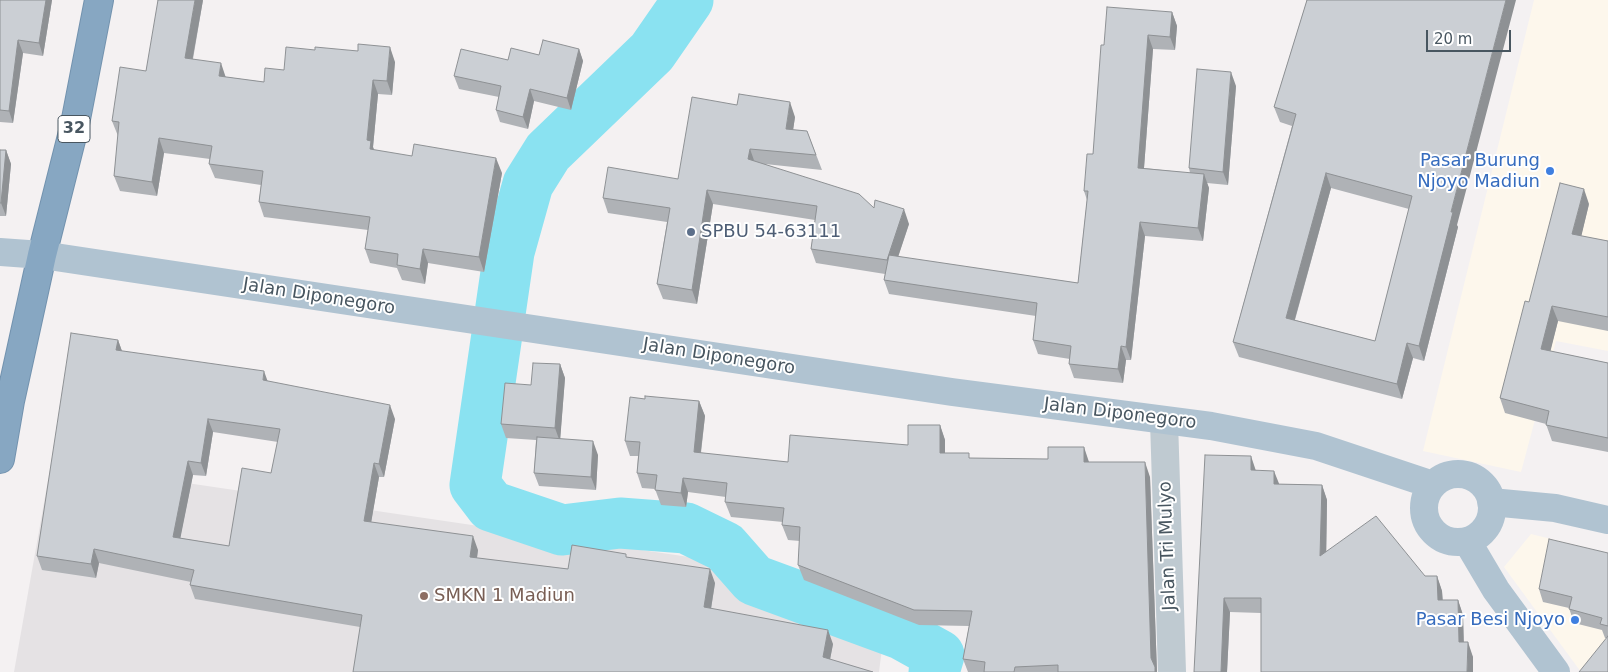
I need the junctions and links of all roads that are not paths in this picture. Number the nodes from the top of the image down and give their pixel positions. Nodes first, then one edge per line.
1 (99, 0) edge
2 (0, 252) edge
3 (42, 256) junction
4 (1164, 421) junction
5 (0, 459) edge
6 (1433, 485) junction
7 (1491, 502) junction
8 (1608, 520) edge
9 (1467, 541) junction
10 (1172, 672) edge
11 (1556, 672) edge

1 - 3 highway, 32
2 - 3 main road, Jalan Diponegoro
3 - 4 main road, Jalan Diponegoro
3 - 5 highway, 32
4 - 6 main road, Jalan Diponegoro
4 - 10 street, Jalan Tri Mulyo
6 - 7 main road
6 - 9 main road
7 - 8 main road
7 - 9 main road
9 - 11 main road

